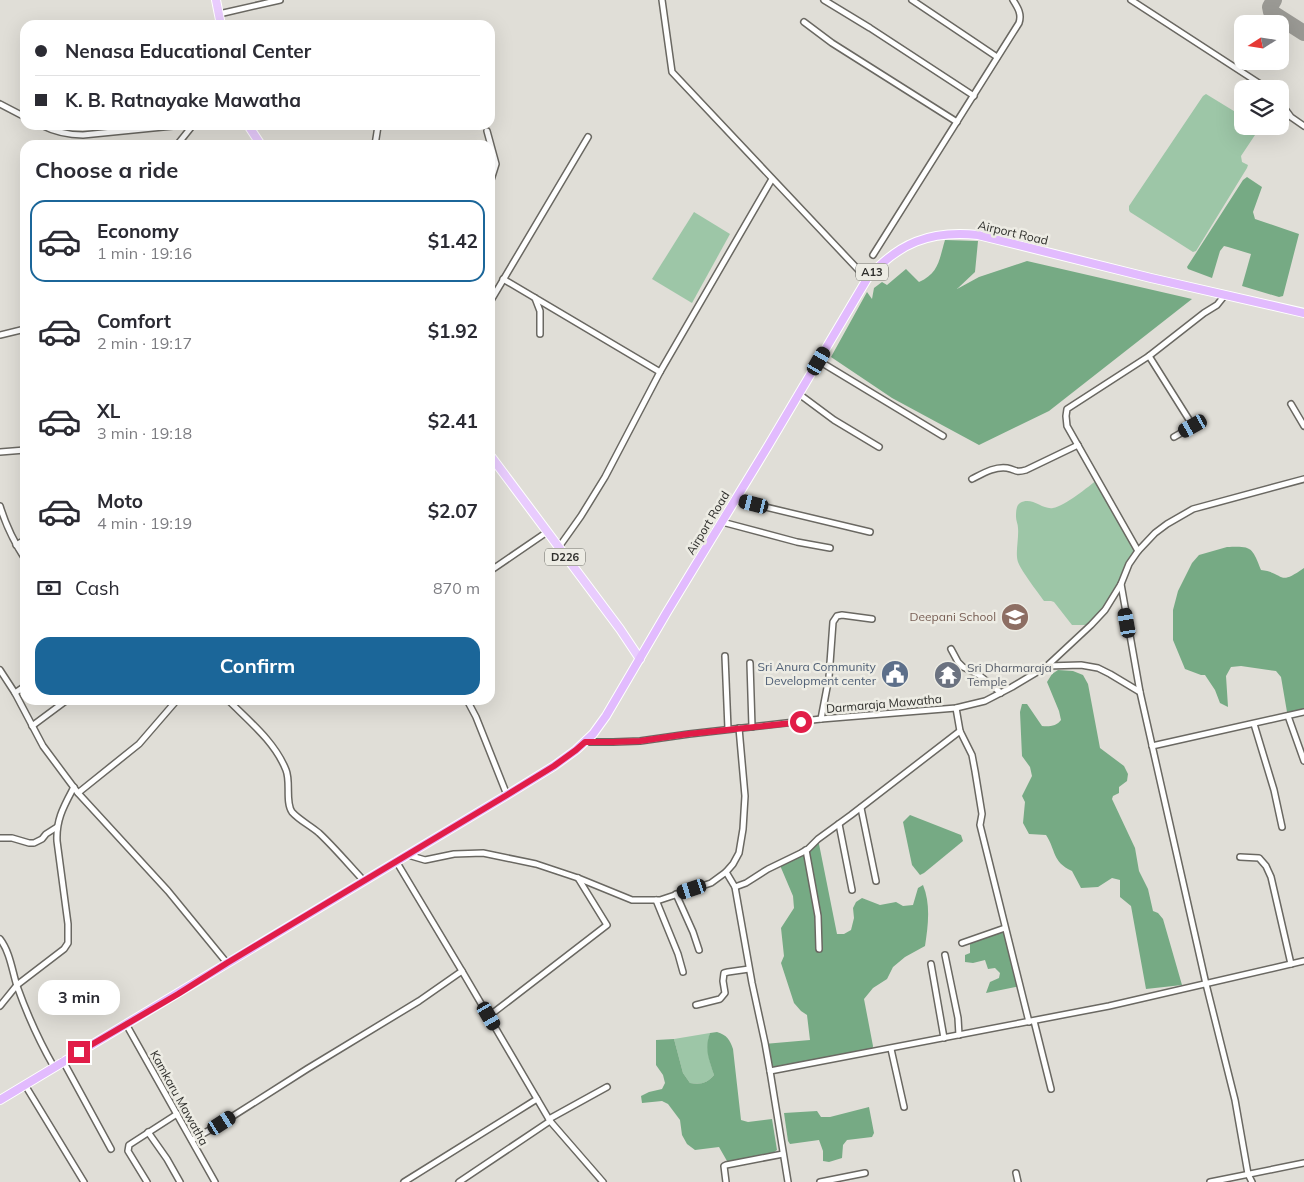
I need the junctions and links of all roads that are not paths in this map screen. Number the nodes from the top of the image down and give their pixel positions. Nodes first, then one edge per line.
1 (216, 0) edge
2 (280, 0) edge
3 (662, 0) edge
4 (824, 0) edge
5 (912, 0) edge
6 (1013, 0) edge
7 (1131, 0) edge
8 (219, 14) junction
9 (220, 20) edge
10 (804, 22) dead end
11 (997, 58) junction
12 (1254, 80) edge
13 (974, 96) junction
14 (0, 104) edge
15 (20, 114) edge
16 (1289, 114) edge
17 (957, 122) junction
18 (1304, 126) edge
19 (52, 130) edge
20 (133, 130) edge
21 (189, 130) edge
22 (487, 132) dead end
23 (588, 138) dead end
24 (181, 140) edge
25 (489, 140) edge
26 (772, 179) junction
27 (873, 255) dead end
28 (504, 279) junction
29 (867, 279) junction
30 (495, 294) edge
31 (1225, 294) junction
32 (535, 298) junction
33 (1304, 313) edge
34 (20, 330) edge
35 (540, 334) dead end
36 (0, 335) edge
37 (1149, 356) junction
38 (819, 361) junction
39 (660, 372) junction
40 (799, 394) junction
41 (1291, 404) dead end
42 (1304, 426) edge
43 (943, 436) dead end
44 (1174, 437) dead end
45 (1078, 445) junction
46 (879, 447) dead end
47 (20, 450) edge
48 (0, 452) edge
49 (495, 462) edge
50 (972, 479) dead end
51 (1304, 479) edge
52 (736, 500) junction
53 (0, 506) edge
54 (722, 522) junction
55 (546, 532) junction
56 (870, 532) dead end
57 (20, 543) edge
58 (16, 546) junction
59 (559, 548) junction
60 (830, 548) dead end
61 (1138, 551) junction
62 (20, 552) edge
63 (495, 568) edge
64 (1121, 584) junction
65 (872, 619) dead end
66 (951, 649) dead end
67 (725, 656) dead end
68 (640, 659) junction
69 (750, 663) dead end
70 (1047, 666) junction
71 (0, 670) edge
72 (20, 690) edge
73 (1140, 692) junction
74 (15, 693) junction
75 (1001, 693) junction
76 (20, 703) edge
77 (21, 705) edge
78 (60, 705) edge
79 (174, 705) edge
80 (233, 705) edge
81 (470, 705) edge
82 (956, 708) junction
83 (1304, 712) edge
84 (1288, 716) junction
85 (821, 719) junction
86 (1254, 724) junction
87 (32, 726) junction
88 (752, 727) junction
89 (739, 728) junction
90 (728, 729) junction
91 (960, 731) junction
92 (585, 742) junction
93 (1152, 746) junction
94 (1304, 761) edge
95 (74, 787) junction
96 (78, 793) junction
97 (507, 795) junction
98 (861, 808) junction
99 (839, 824) junction
100 (56, 827) junction
101 (1282, 827) dead end
102 (0, 838) edge
103 (806, 850) junction
104 (407, 854) junction
105 (1240, 857) dead end
106 (396, 861) junction
107 (726, 872) junction
108 (578, 878) junction
109 (364, 881) junction
110 (876, 881) dead end
111 (735, 887) junction
112 (852, 890) dead end
113 (676, 894) junction
114 (656, 900) junction
115 (1005, 928) junction
116 (0, 939) edge
117 (962, 943) dead end
118 (819, 949) dead end
119 (698, 950) dead end
120 (945, 955) dead end
121 (1304, 961) edge
122 (227, 963) junction
123 (931, 964) dead end
124 (1291, 964) junction
125 (750, 969) junction
126 (462, 971) junction
127 (683, 972) dead end
128 (1206, 984) junction
129 (17, 985) junction
130 (696, 1005) dead end
131 (0, 1006) edge
132 (489, 1016) junction
133 (1032, 1021) junction
134 (126, 1024) junction
135 (960, 1036) junction
136 (944, 1038) junction
137 (891, 1049) junction
138 (63, 1061) junction
139 (54, 1067) junction
140 (770, 1072) junction
141 (25, 1085) junction
142 (607, 1087) dead end
143 (1051, 1089) dead end
144 (537, 1099) junction
145 (0, 1100) edge
146 (904, 1107) dead end
147 (177, 1114) junction
148 (550, 1120) junction
149 (148, 1132) junction
150 (192, 1140) junction
151 (111, 1149) dead end
152 (783, 1154) junction
153 (1304, 1163) edge
154 (865, 1173) dead end
155 (1016, 1173) dead end
156 (1248, 1174) junction
157 (84, 1182) edge
158 (147, 1182) edge
159 (180, 1182) edge
160 (215, 1182) edge
161 (404, 1182) edge
162 (459, 1182) edge
163 (602, 1182) edge
164 (726, 1182) edge
165 (788, 1182) edge
166 (820, 1182) edge
167 (1018, 1182) edge
168 (1210, 1182) edge
169 (1252, 1182) edge

1 - 8 main road
2 - 8 street
3 - 26 street
4 - 13 street
5 - 11 street
6 - 11 street
7 - 12 street
8 - 9 main road
10 - 17 street
11 - 13 street
13 - 17 street
14 - 15 street
16 - 18 street
17 - 27 street
19 - 20 street
21 - 24 street
22 - 25 street
23 - 28 street
26 - 29 street
26 - 39 street
28 - 30 street
28 - 32 street
29 - 31 highway, Airport Road / A13
29 - 38 highway, Airport Road / A13
31 - 33 highway, Airport Road / A13
31 - 37 street
32 - 35 street
32 - 39 street
34 - 36 street
37 - 44 street
37 - 45 street
38 - 40 highway, Airport Road / A13
38 - 43 street
39 - 59 street
40 - 46 street
40 - 52 highway, Airport Road / A13
41 - 42 street
45 - 50 street
45 - 61 street
47 - 48 street
49 - 55 main road, D226
51 - 61 street
52 - 54 highway, Airport Road / A13
52 - 56 street
53 - 58 street
54 - 60 street
54 - 68 highway, Airport Road / A13
55 - 59 main road, D226
55 - 63 street
57 - 58 street
58 - 62 street
59 - 68 main road, D226
61 - 64 street
64 - 70 street
64 - 73 street
65 - 85 street
66 - 75 street
67 - 90 street
68 - 92 highway, A13
69 - 88 street
70 - 73 street, Darmaraja Mawatha
70 - 75 street, Darmaraja Mawatha
71 - 74 street
72 - 74 street
73 - 93 street
74 - 76 street
75 - 82 street, Darmaraja Mawatha
77 - 87 street
78 - 87 street
79 - 96 street
80 - 109 street
81 - 97 street
82 - 85 street, Darmaraja Mawatha
82 - 91 street
83 - 84 street
84 - 86 street
84 - 94 street
85 - 88 street, Darmaraja Mawatha
86 - 93 street
86 - 101 street
87 - 95 street
88 - 89 street, Darmaraja Mawatha
89 - 90 street, Darmaraja Mawatha
89 - 107 street
90 - 92 street, Darmaraja Mawatha
91 - 98 street
91 - 115 street
92 - 97 highway, A13
93 - 128 street
95 - 96 street
95 - 100 street
96 - 122 street
97 - 104 highway, A13
98 - 99 street
98 - 110 street
99 - 103 street
99 - 112 street
100 - 102 street
100 - 129 street
103 - 111 street
103 - 118 street
104 - 106 highway, A13
104 - 108 street
105 - 124 street
106 - 109 highway, A13
106 - 126 street
107 - 111 street
107 - 113 street
108 - 114 street
108 - 132 street
109 - 122 highway, A13
111 - 125 street
113 - 114 street
113 - 119 street
114 - 127 street
115 - 117 street
115 - 133 street
116 - 129 street
120 - 135 street
121 - 124 street
122 - 134 highway, A13
123 - 136 street
124 - 128 street
125 - 130 street
125 - 140 street
126 - 132 street
126 - 150 street
128 - 133 street
128 - 156 street
129 - 131 street
129 - 139 street
132 - 144 street
133 - 135 street
133 - 143 street
134 - 138 highway, A13
134 - 147 street, Kamkaru Mawatha
135 - 136 street
136 - 137 street
137 - 140 street
137 - 146 street
138 - 139 highway, A13
138 - 151 street
139 - 141 highway, A13
140 - 152 street
141 - 145 highway, A13
141 - 157 street
142 - 148 street
144 - 148 street
144 - 161 street
147 - 149 street
147 - 150 street, Kamkaru Mawatha
148 - 162 street
148 - 163 street
149 - 158 street
149 - 159 street
150 - 160 street, Kamkaru Mawatha
152 - 164 street
152 - 165 street
153 - 156 street
154 - 166 street
155 - 167 street
156 - 168 street
156 - 169 street

